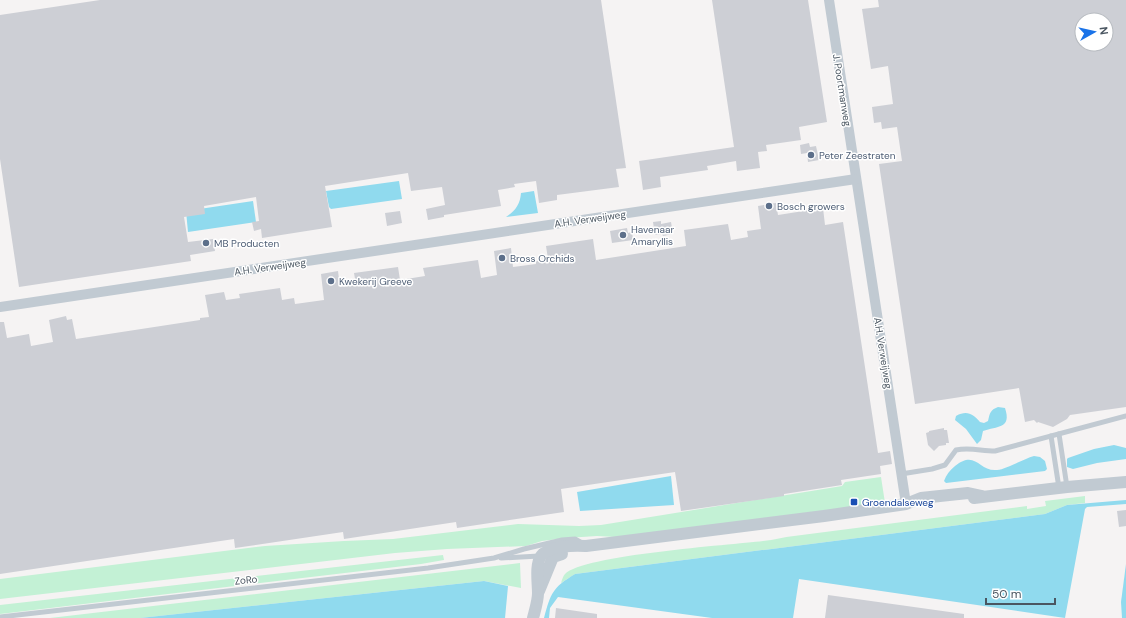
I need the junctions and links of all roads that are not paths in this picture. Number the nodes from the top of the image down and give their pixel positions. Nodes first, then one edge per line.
1 (829, 0) edge
2 (856, 179) junction
3 (0, 307) edge
4 (1126, 416) edge
5 (1060, 434) junction
6 (1051, 436) junction
7 (901, 474) junction
8 (1126, 482) edge
9 (1063, 487) junction
10 (906, 504) junction
11 (586, 546) junction
12 (562, 554) junction
13 (541, 556) junction
14 (494, 558) junction
15 (538, 594) junction
16 (0, 618) edge
17 (533, 618) edge

1 - 2 street, J. Poortmanweg
2 - 3 street, A.H. Verweijweg
2 - 7 street, A.H. Verweijweg
4 - 5 lane
5 - 6 lane
5 - 9 lane
6 - 7 lane
6 - 9 lane
7 - 10 street, A.H. Verweijweg
8 - 9 street
9 - 10 street
10 - 11 street
11 - 12 street
11 - 13 street
11 - 14 lane, ZoRo
12 - 13 street
12 - 15 street
13 - 14 lane, ZoRo
13 - 15 street
14 - 16 lane, ZoRo
15 - 17 street

